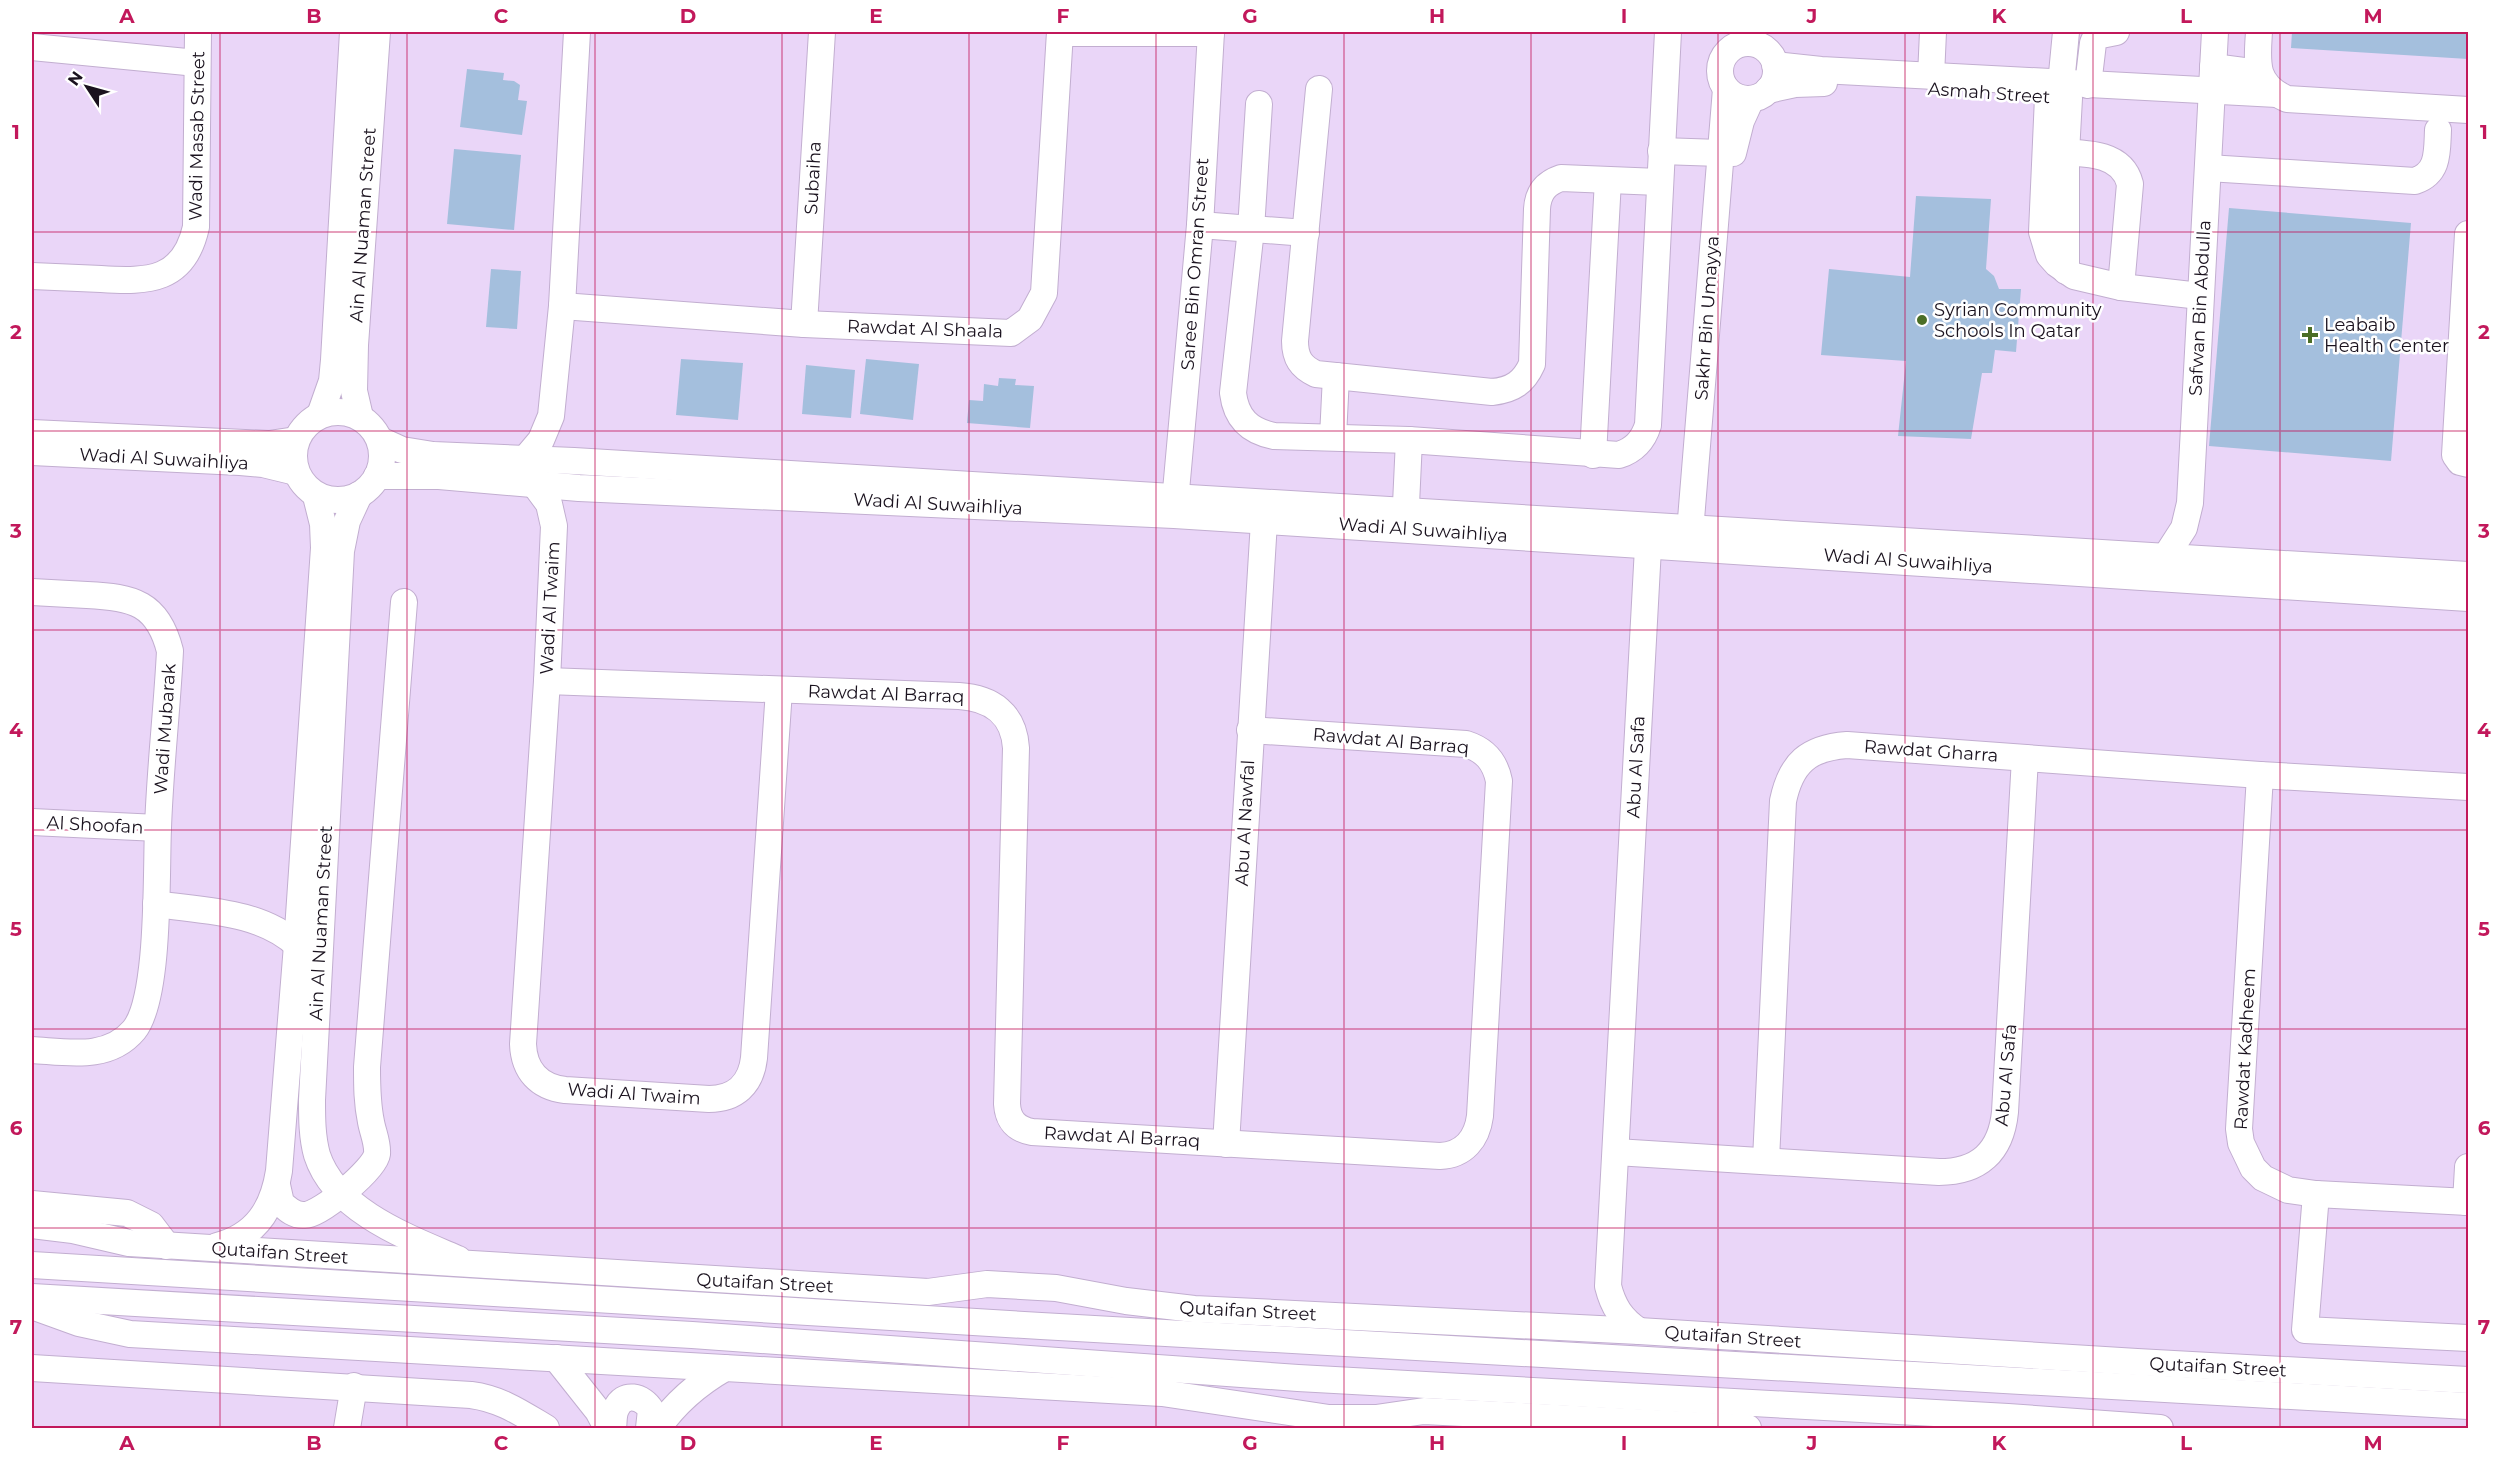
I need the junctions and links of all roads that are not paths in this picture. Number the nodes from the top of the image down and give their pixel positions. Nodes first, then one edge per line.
1 (198, 32) edge
2 (353, 32) edge
3 (377, 32) edge
4 (577, 32) edge
5 (822, 32) edge
6 (1060, 32) edge
7 (1211, 32) edge
8 (1668, 32) edge
9 (1933, 32) edge
10 (2066, 32) edge
11 (2116, 32) edge
12 (2215, 32) edge
13 (2259, 32) edge
14 (1738, 40) edge
15 (32, 47) edge
16 (197, 63) junction
17 (1775, 65) junction
18 (2259, 73) junction
19 (1931, 76) junction
20 (1319, 89) dead end
21 (1726, 89) junction
22 (2212, 89) junction
23 (2067, 91) junction
24 (2277, 94) junction
25 (1760, 95) junction
26 (1258, 104) dead end
27 (2469, 110) edge
28 (2438, 130) dead end
29 (1661, 151) junction
30 (1720, 153) junction
31 (2056, 153) junction
32 (2208, 168) junction
33 (1608, 180) junction
34 (1659, 182) junction
35 (1200, 225) junction
36 (1251, 229) junction
37 (1306, 233) junction
38 (2469, 234) edge
39 (32, 276) edge
40 (2121, 287) junction
41 (2467, 292) edge
42 (2200, 296) junction
43 (562, 306) junction
44 (804, 324) junction
45 (2465, 353) edge
46 (1336, 376) junction
47 (320, 415) junction
48 (551, 416) junction
49 (360, 417) junction
50 (2463, 421) edge
51 (32, 433) edge
52 (1333, 437) junction
53 (296, 440) junction
54 (380, 440) junction
55 (1409, 440) junction
56 (32, 452) edge
57 (1593, 455) junction
58 (525, 459) junction
59 (574, 461) junction
60 (2469, 464) edge
61 (296, 472) junction
62 (377, 476) junction
63 (535, 485) junction
64 (579, 488) junction
65 (359, 495) junction
66 (316, 496) junction
67 (1175, 506) junction
68 (1265, 511) junction
69 (1406, 520) junction
70 (554, 526) junction
71 (1649, 535) junction
72 (1699, 538) junction
73 (2165, 567) junction
74 (2469, 575) edge
75 (32, 592) edge
76 (2469, 598) edge
77 (404, 603) dead end
78 (547, 681) junction
79 (779, 690) junction
80 (1250, 730) junction
81 (2025, 758) junction
82 (2260, 775) junction
83 (2469, 787) edge
84 (32, 822) edge
85 (158, 828) junction
86 (301, 897) junction
87 (156, 904) junction
88 (253, 919) junction
89 (297, 945) junction
90 (32, 1050) edge
91 (1226, 1144) junction
92 (1616, 1152) junction
93 (1766, 1160) junction
94 (2469, 1167) edge
95 (277, 1185) junction
96 (340, 1192) junction
97 (2316, 1194) junction
98 (2468, 1202) edge
99 (32, 1204) edge
100 (32, 1225) edge
101 (129, 1243) junction
102 (167, 1246) junction
103 (204, 1248) junction
104 (32, 1255) edge
105 (32, 1265) edge
106 (475, 1266) junction
107 (1608, 1286) junction
108 (928, 1292) junction
109 (32, 1297) edge
110 (32, 1306) edge
111 (1041, 1326) junction
112 (1575, 1328) junction
113 (1638, 1331) junction
114 (2469, 1338) edge
115 (393, 1349) junction
116 (556, 1358) junction
117 (32, 1368) edge
118 (725, 1368) junction
119 (1298, 1378) junction
120 (2469, 1380) edge
121 (354, 1386) junction
122 (390, 1389) junction
123 (2469, 1406) edge
124 (1424, 1412) junction
125 (2003, 1423) edge
126 (347, 1428) edge
127 (546, 1428) edge
128 (607, 1428) edge
129 (613, 1428) edge
130 (649, 1428) edge
131 (658, 1428) edge
132 (1735, 1428) edge
133 (2160, 1428) edge

1 - 16 street, Wadi Masab Street
2 - 47 street, Ain Al Nuaman Street
3 - 49 street, Ain Al Nuaman Street
4 - 43 street
5 - 44 street, Subaiha
6 - 7 street, Rawdat Al Shaala
6 - 44 street, Rawdat Al Shaala
7 - 35 street, Saree Bin Omran Street
8 - 29 street
9 - 19 street
10 - 23 street
11 - 23 street
12 - 22 street, Safwan Bin Abdulla
13 - 18 street
14 - 17 street
14 - 21 street
15 - 16 street
16 - 39 street, Wadi Masab Street
17 - 19 street, Asmah Street
17 - 25 street
18 - 22 street
18 - 24 street
19 - 23 street, Asmah Street
20 - 37 street
21 - 25 street
21 - 30 street, Sakhr Bin Umayya
22 - 23 street, Asmah Street
22 - 24 street
22 - 32 street, Safwan Bin Abdulla
23 - 25 street, Asmah Street
23 - 31 street
24 - 27 street
25 - 72 street, Sakhr Bin Umayya
26 - 36 street
28 - 32 street
29 - 30 street
29 - 34 street
30 - 72 street, Sakhr Bin Umayya
31 - 40 street
31 - 40 street
32 - 42 street, Safwan Bin Abdulla
33 - 34 street
33 - 46 street
33 - 57 street
34 - 57 street
35 - 36 street
35 - 67 street, Saree Bin Omran Street
36 - 37 street
36 - 52 street
37 - 46 street
38 - 41 street
40 - 42 street
41 - 45 street
42 - 73 street, Safwan Bin Abdulla
43 - 44 street, Rawdat Al Shaala
43 - 48 street
45 - 50 street
46 - 52 street
47 - 49 street
47 - 53 street
48 - 58 street
48 - 59 street
49 - 54 street
50 - 60 street
51 - 53 street, Wadi Al Suwaihliya
52 - 55 street
53 - 61 street
54 - 58 street, Wadi Al Suwaihliya
54 - 62 street
55 - 57 street
55 - 69 street
56 - 61 street, Wadi Al Suwaihliya
58 - 59 street, Wadi Al Suwaihliya
59 - 67 street, Wadi Al Suwaihliya
61 - 66 street
62 - 63 street, Wadi Al Suwaihliya
62 - 65 street
63 - 64 street, Wadi Al Suwaihliya
63 - 70 street, Wadi Al Twaim
64 - 67 street, Wadi Al Suwaihliya
64 - 70 street, Wadi Al Twaim
65 - 66 street
65 - 96 street, Ain Al Nuaman Street
66 - 86 street, Ain Al Nuaman Street
67 - 68 street, Wadi Al Suwaihliya
68 - 69 street, Wadi Al Suwaihliya
68 - 80 street, Abu Al Nawfal
69 - 71 street, Wadi Al Suwaihliya
70 - 78 street, Wadi Al Twaim
71 - 72 street, Wadi Al Suwaihliya
71 - 92 street, Abu Al Safa
72 - 73 street, Wadi Al Suwaihliya
73 - 74 street, Wadi Al Suwaihliya
73 - 76 street, Wadi Al Suwaihliya
75 - 85 street, Wadi Mubarak
77 - 96 street
78 - 79 street, Rawdat Al Barraq
78 - 79 street, Wadi Al Twaim
79 - 91 street, Rawdat Al Barraq
80 - 91 street, Abu Al Nawfal
80 - 91 street, Rawdat Al Barraq
81 - 82 street, Rawdat Gharra
81 - 93 street, Abu Al Safa
81 - 93 street, Rawdat Gharra
82 - 83 street, Rawdat Gharra
82 - 97 street, Rawdat Kadheem
84 - 85 street, Al Shoofan
85 - 87 street, Wadi Mubarak
86 - 88 street
86 - 89 street, Ain Al Nuaman Street
87 - 88 street
87 - 90 street, Wadi Mubarak
88 - 89 street
89 - 95 street, Ain Al Nuaman Street
92 - 93 street, Abu Al Safa
92 - 107 street, Abu Al Safa
94 - 98 street
95 - 96 street
95 - 103 street, Ain Al Nuaman Street
96 - 106 street, Ain Al Nuaman Street
97 - 98 street, Rawdat Kadheem
97 - 114 street
99 - 102 street
100 - 101 street, Qutaifan Street
101 - 102 street, Qutaifan Street
101 - 104 street
102 - 103 street, Qutaifan Street
103 - 106 street, Qutaifan Street
105 - 111 street, Qutaifan Street
106 - 108 street, Qutaifan Street
107 - 112 street, Abu Al Safa
107 - 113 street, Abu Al Safa
108 - 111 street
108 - 112 street, Qutaifan Street
109 - 119 street
110 - 115 street
111 - 123 street, Qutaifan Street
112 - 113 street, Qutaifan Street
113 - 120 street, Qutaifan Street
115 - 116 street
115 - 122 street
116 - 118 street
116 - 128 street
117 - 121 street
118 - 124 street
118 - 131 street
119 - 124 street
119 - 125 street
121 - 122 street
121 - 126 street
122 - 127 street
124 - 132 street
125 - 133 street
129 - 130 street

